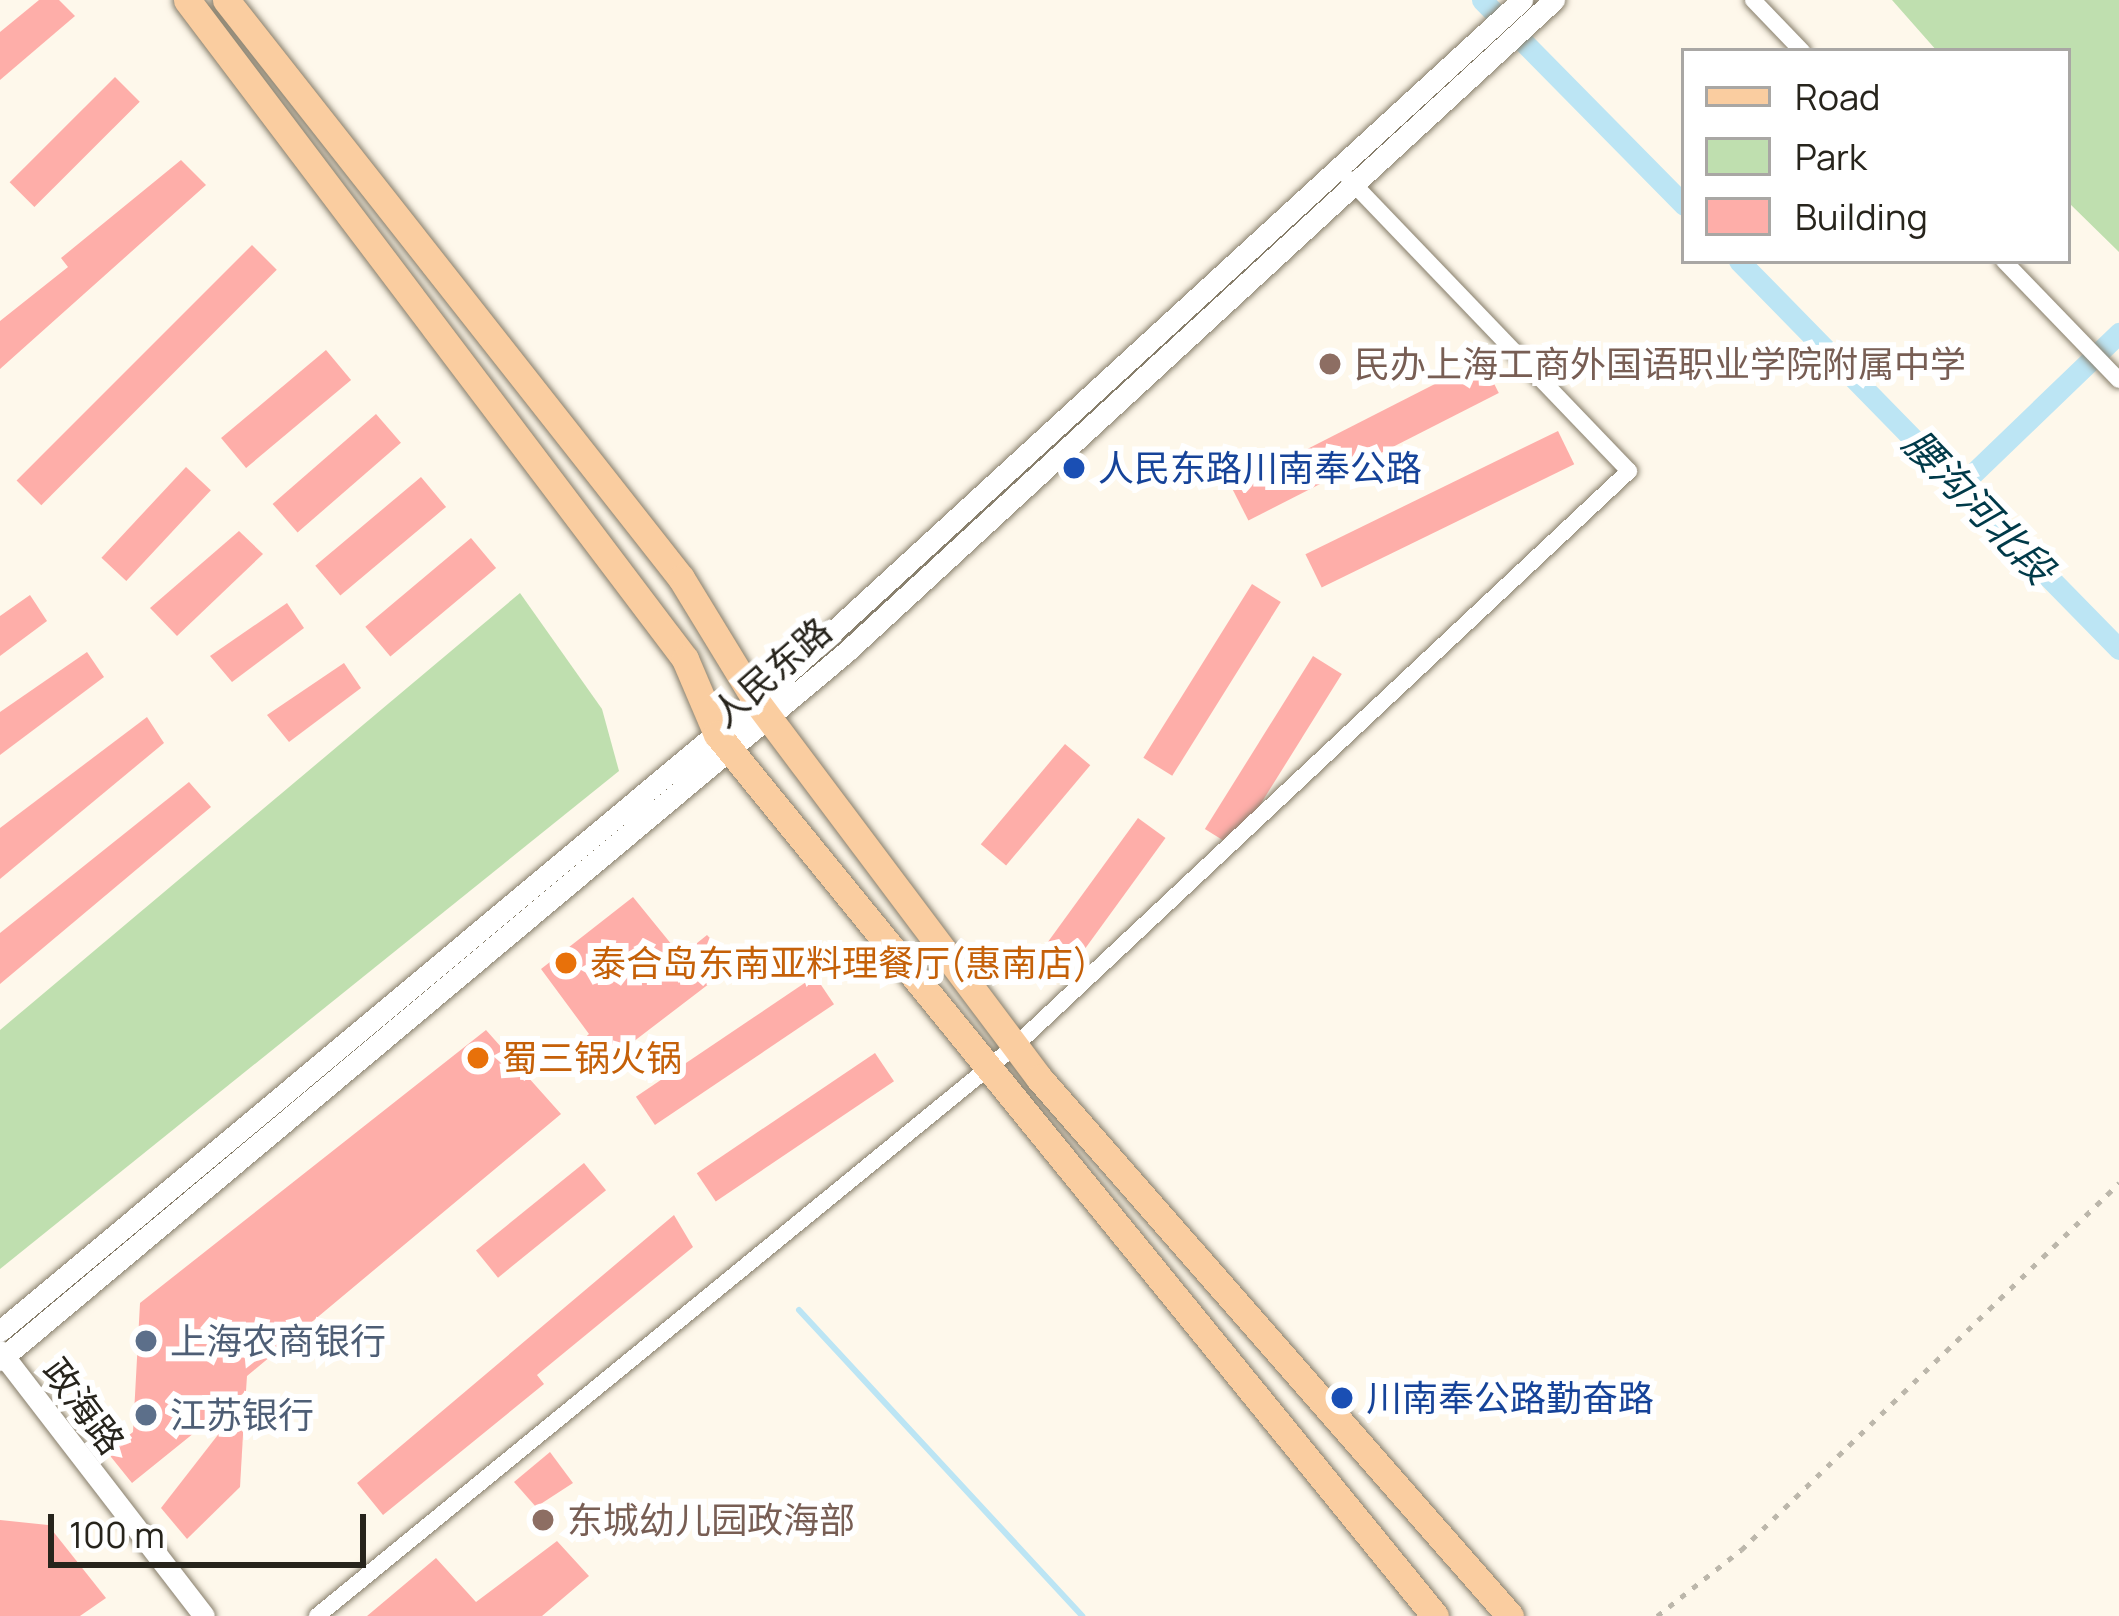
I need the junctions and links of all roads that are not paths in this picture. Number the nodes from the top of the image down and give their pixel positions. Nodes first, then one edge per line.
1 (188, 0) edge
2 (226, 0) edge
3 (1522, 0) edge
4 (1753, 0) edge
5 (1551, 4) edge
6 (1799, 48) edge
7 (1471, 62) junction
8 (1347, 176) junction
9 (2007, 264) edge
10 (2119, 380) edge
11 (762, 710) junction
12 (724, 742) junction
13 (1016, 1046) junction
14 (984, 1070) junction
15 (0, 1331) edge
16 (1, 1356) edge
17 (204, 1616) edge
18 (316, 1616) edge
19 (1435, 1616) edge
20 (1510, 1616) edge

1 - 12 main road
2 - 11 main road
3 - 7 street, 人民东路
4 - 6 street
5 - 7 street, 人民东路
7 - 8 street, 人民东路
8 - 11 street, 人民东路
8 - 13 street
9 - 10 street
11 - 12 street, 人民东路
11 - 13 main road
12 - 14 main road
12 - 15 street, 人民东路
12 - 16 street, 人民东路
13 - 14 street
13 - 20 main road
14 - 18 street
14 - 19 main road
16 - 17 street, 政海路

